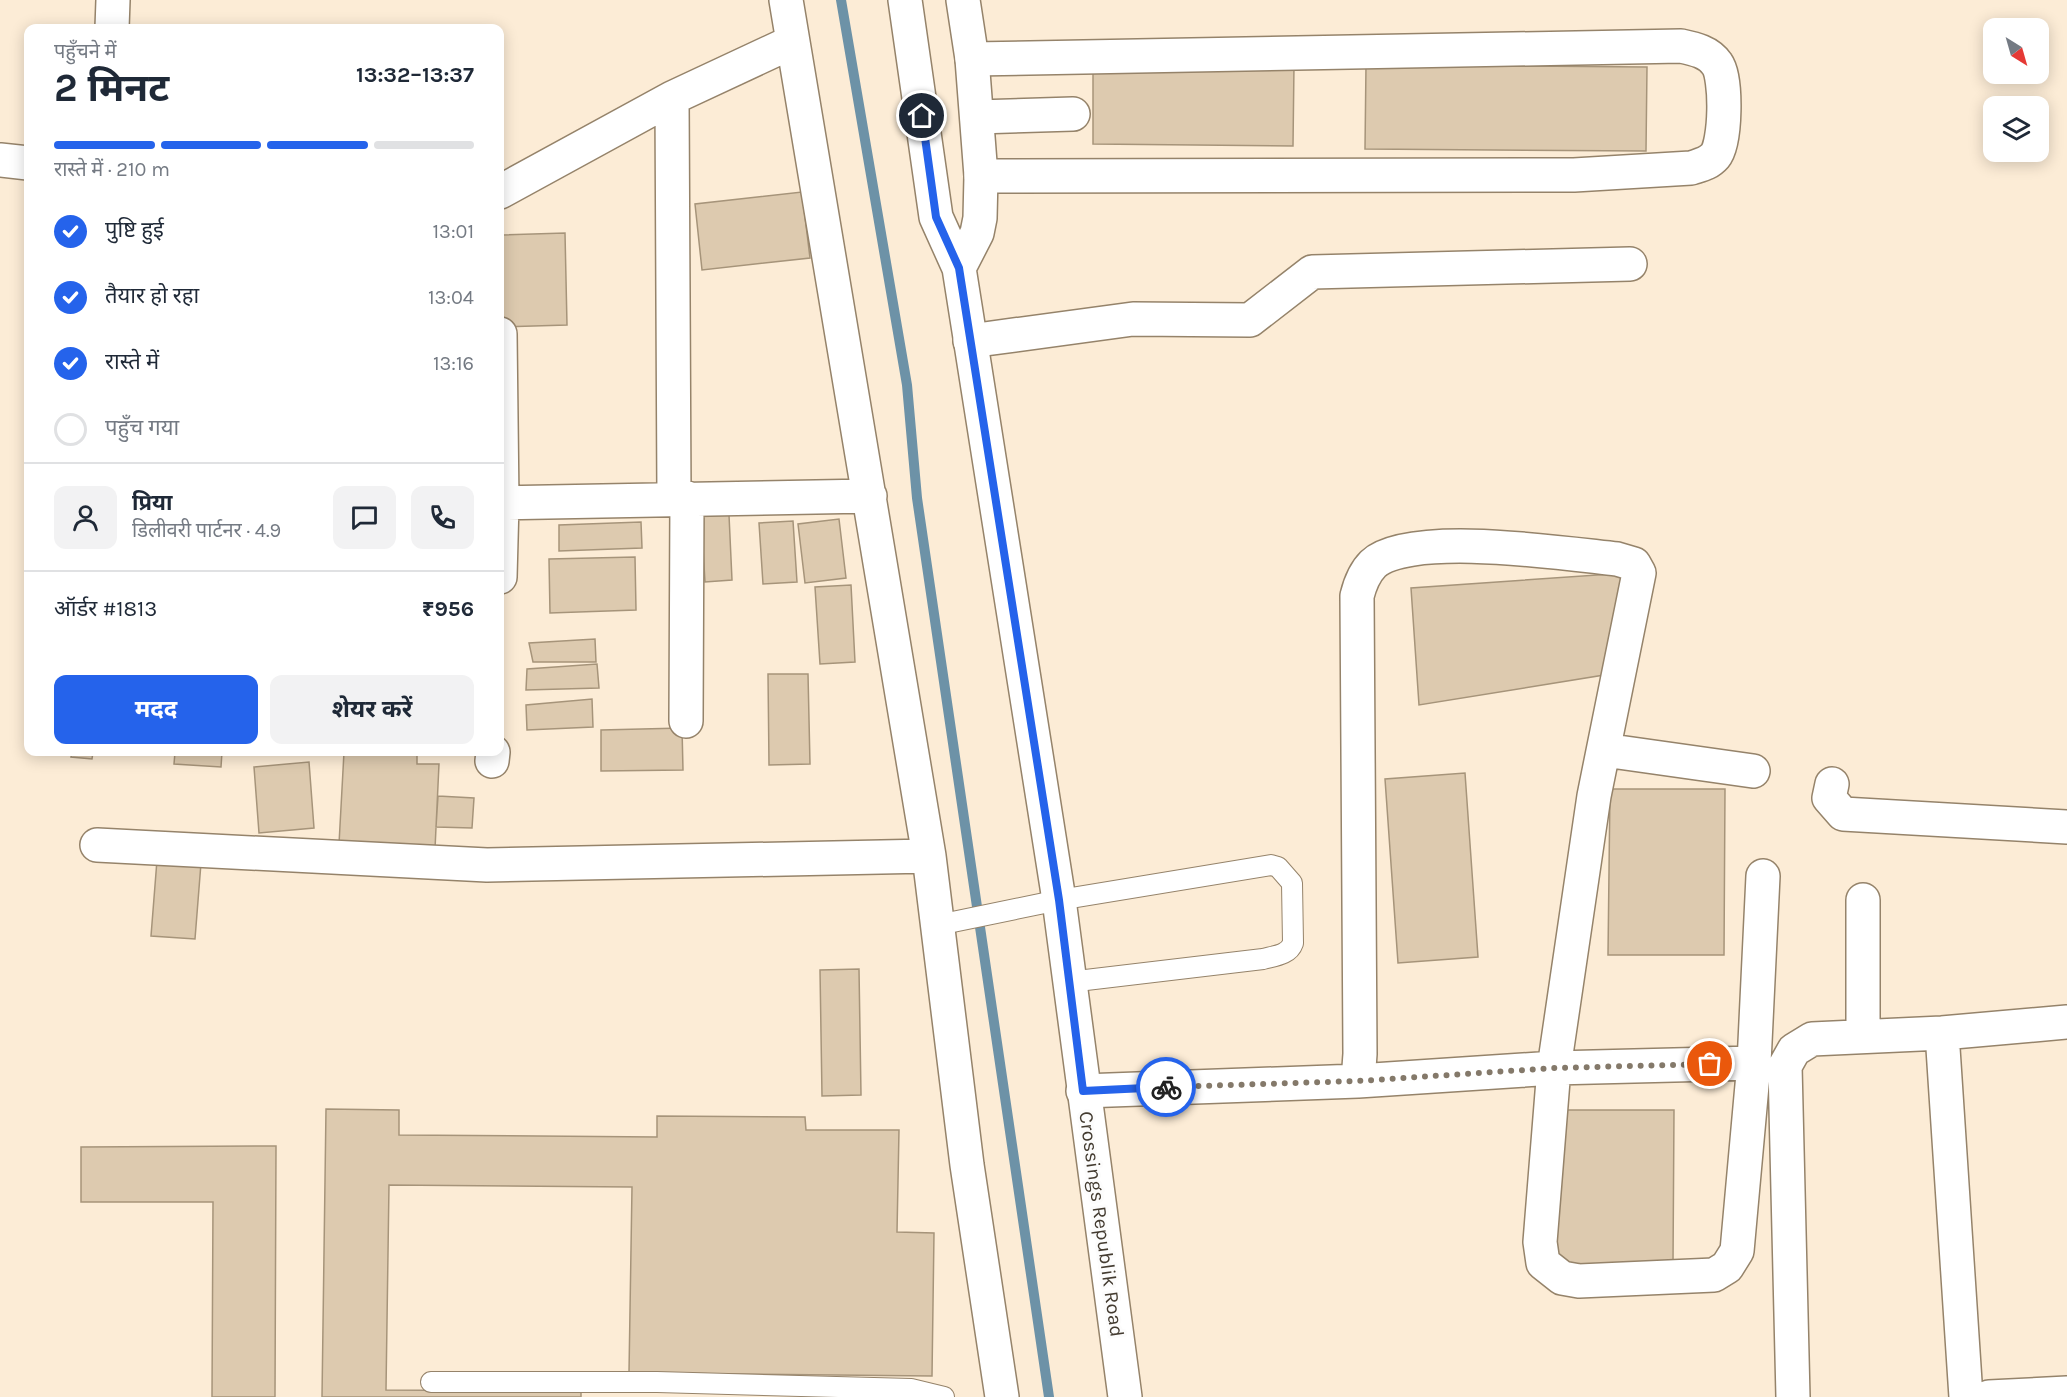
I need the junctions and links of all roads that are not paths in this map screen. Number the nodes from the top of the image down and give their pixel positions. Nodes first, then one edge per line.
1 (113, 0) edge
2 (786, 0) edge
3 (905, 0) edge
4 (963, 0) edge
5 (112, 24) edge
6 (792, 42) junction
7 (972, 58) junction
8 (672, 98) junction
9 (1073, 114) dead end
10 (977, 117) junction
11 (0, 160) edge
12 (24, 163) edge
13 (981, 176) junction
14 (504, 190) edge
15 (1630, 264) dead end
16 (959, 268) junction
17 (970, 342) junction
18 (870, 496) junction
19 (680, 498) junction
20 (504, 503) edge
21 (686, 721) dead end
22 (1604, 750) junction
23 (1753, 771) dead end
24 (1832, 783) dead end
25 (2067, 827) edge
26 (97, 845) dead end
27 (929, 856) junction
28 (1764, 876) dead end
29 (1059, 900) junction
30 (1863, 900) dead end
31 (938, 925) junction
32 (1070, 982) junction
33 (2067, 1022) edge
34 (1942, 1033) junction
35 (1863, 1035) junction
36 (1754, 1063) junction
37 (1554, 1068) junction
38 (1358, 1081) junction
39 (1083, 1091) junction
40 (431, 1382) dead end
41 (2048, 1395) edge
42 (944, 1397) edge
43 (1002, 1397) edge
44 (1125, 1397) edge
45 (1793, 1397) edge
46 (1966, 1397) edge
47 (1989, 1397) edge

1 - 5 street
2 - 6 street
3 - 16 street, Crossings Republik Road
4 - 7 street
6 - 8 street
6 - 18 street
7 - 10 street
7 - 13 street
8 - 14 street
8 - 19 street
9 - 10 street
10 - 13 street
11 - 12 street
13 - 16 street
15 - 17 street
16 - 17 street, Crossings Republik Road
17 - 29 street, Crossings Republik Road
18 - 19 street
18 - 27 street
19 - 20 street
19 - 21 street
22 - 23 street
22 - 37 street
22 - 38 street
24 - 25 street
26 - 27 street
27 - 31 street
28 - 36 street
29 - 31 lane
29 - 32 street, Crossings Republik Road
29 - 32 lane
30 - 35 street
31 - 43 street
32 - 39 street, Crossings Republik Road
33 - 34 street
34 - 35 street
34 - 46 street
35 - 45 street
36 - 37 street
36 - 37 street
37 - 38 street
38 - 39 street
39 - 44 street, Crossings Republik Road
40 - 42 lane
41 - 47 street

